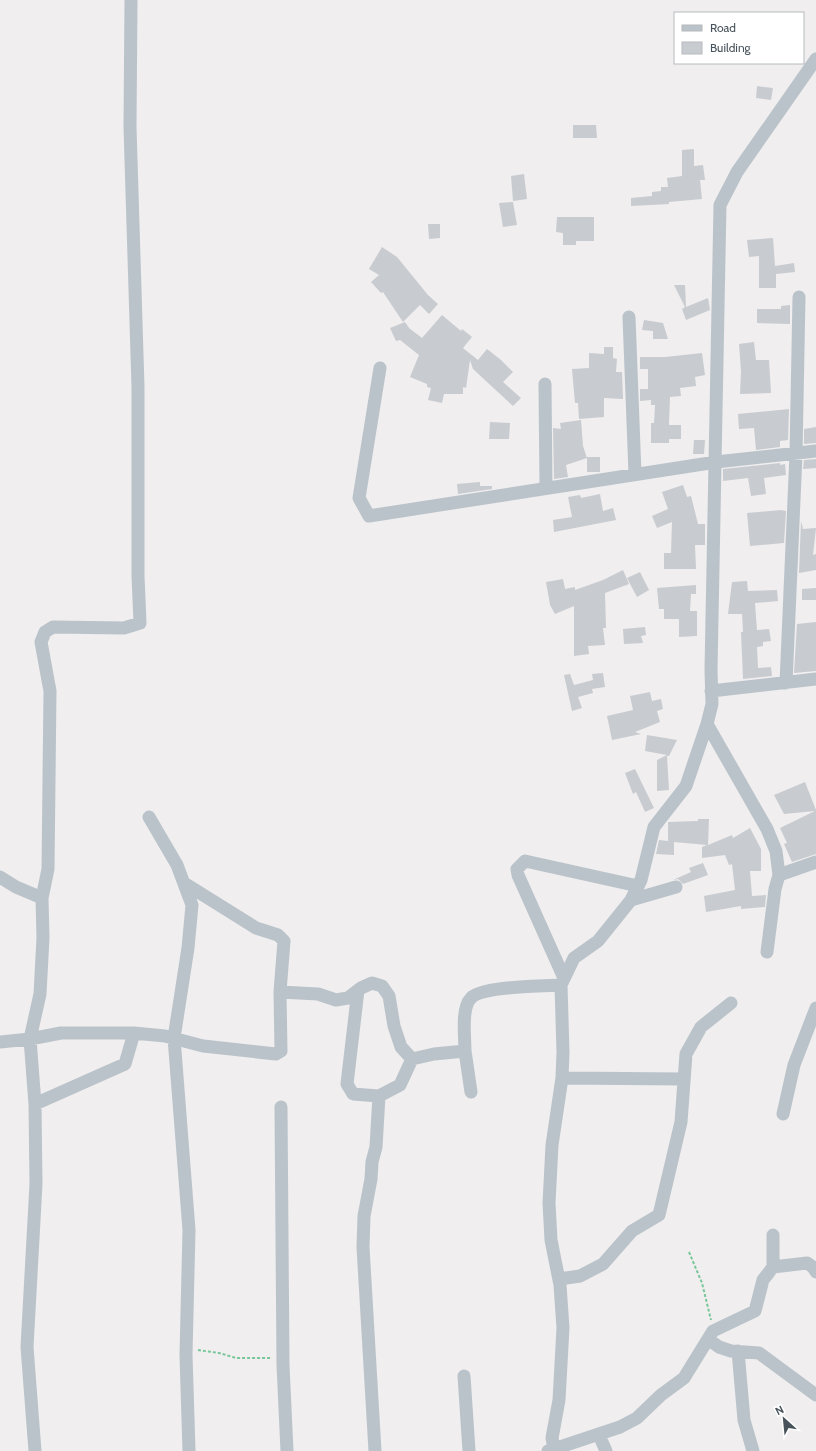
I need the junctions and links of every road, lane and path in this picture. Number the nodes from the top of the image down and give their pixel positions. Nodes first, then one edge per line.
1 (131, 0) edge
2 (816, 59) edge
3 (799, 296) dead end
4 (629, 317) dead end
5 (380, 368) dead end
6 (546, 384) dead end
7 (816, 451) edge
8 (796, 454) junction
9 (716, 462) junction
10 (636, 474) junction
11 (546, 488) junction
12 (816, 679) edge
13 (786, 683) junction
14 (711, 691) junction
15 (707, 724) junction
16 (149, 817) dead end
17 (816, 862) edge
18 (779, 875) junction
19 (0, 878) edge
20 (184, 883) junction
21 (638, 886) junction
22 (676, 887) dead end
23 (42, 898) junction
24 (631, 900) junction
25 (767, 952) dead end
26 (563, 982) junction
27 (358, 990) junction
28 (280, 992) junction
29 (731, 1003) dead end
30 (816, 1008) edge
31 (134, 1033) junction
32 (174, 1038) junction
33 (30, 1039) junction
34 (0, 1042) edge
35 (465, 1051) junction
36 (412, 1059) junction
37 (562, 1078) junction
38 (684, 1079) junction
39 (471, 1092) dead end
40 (379, 1096) junction
41 (35, 1104) junction
42 (280, 1107) dead end
43 (783, 1114) dead end
44 (773, 1235) dead end
45 (689, 1252) dead end
46 (773, 1267) junction
47 (816, 1272) edge
48 (559, 1279) junction
49 (711, 1335) junction
50 (186, 1349) junction
51 (738, 1352) junction
52 (283, 1358) junction
53 (464, 1376) dead end
54 (816, 1395) edge
55 (600, 1435) junction
56 (552, 1450) edge
57 (35, 1451) edge
58 (189, 1451) edge
59 (287, 1451) edge
60 (375, 1451) edge
61 (469, 1451) edge
62 (606, 1451) edge
63 (753, 1451) edge

1 - 23 street
2 - 9 street
3 - 8 street
4 - 10 street
5 - 11 street
6 - 11 street
7 - 8 street
8 - 9 street
8 - 13 street
9 - 10 street
9 - 14 street
10 - 11 street
12 - 13 street
13 - 14 street
14 - 15 street
15 - 18 street
15 - 21 street
16 - 20 street
17 - 18 street
18 - 25 street
19 - 23 street
20 - 28 street
20 - 32 street
21 - 24 street
21 - 26 street
22 - 24 street
23 - 33 street
24 - 26 street
26 - 35 street
26 - 37 street
27 - 28 street
27 - 36 street
27 - 40 street
28 - 32 street
29 - 38 street
30 - 43 street
31 - 32 street
31 - 33 street
31 - 41 street
32 - 50 street
33 - 34 street
33 - 41 street
35 - 36 street
35 - 39 street
36 - 40 street
37 - 38 street
37 - 48 street
38 - 48 street
40 - 60 street
41 - 57 street
42 - 52 street
44 - 46 street
45 - 49 path
46 - 47 street
46 - 49 street
48 - 56 street
49 - 51 street
49 - 55 street
50 - 52 path
50 - 58 street
51 - 54 street
51 - 63 street
52 - 59 street
53 - 61 street
55 - 56 street
55 - 62 street

